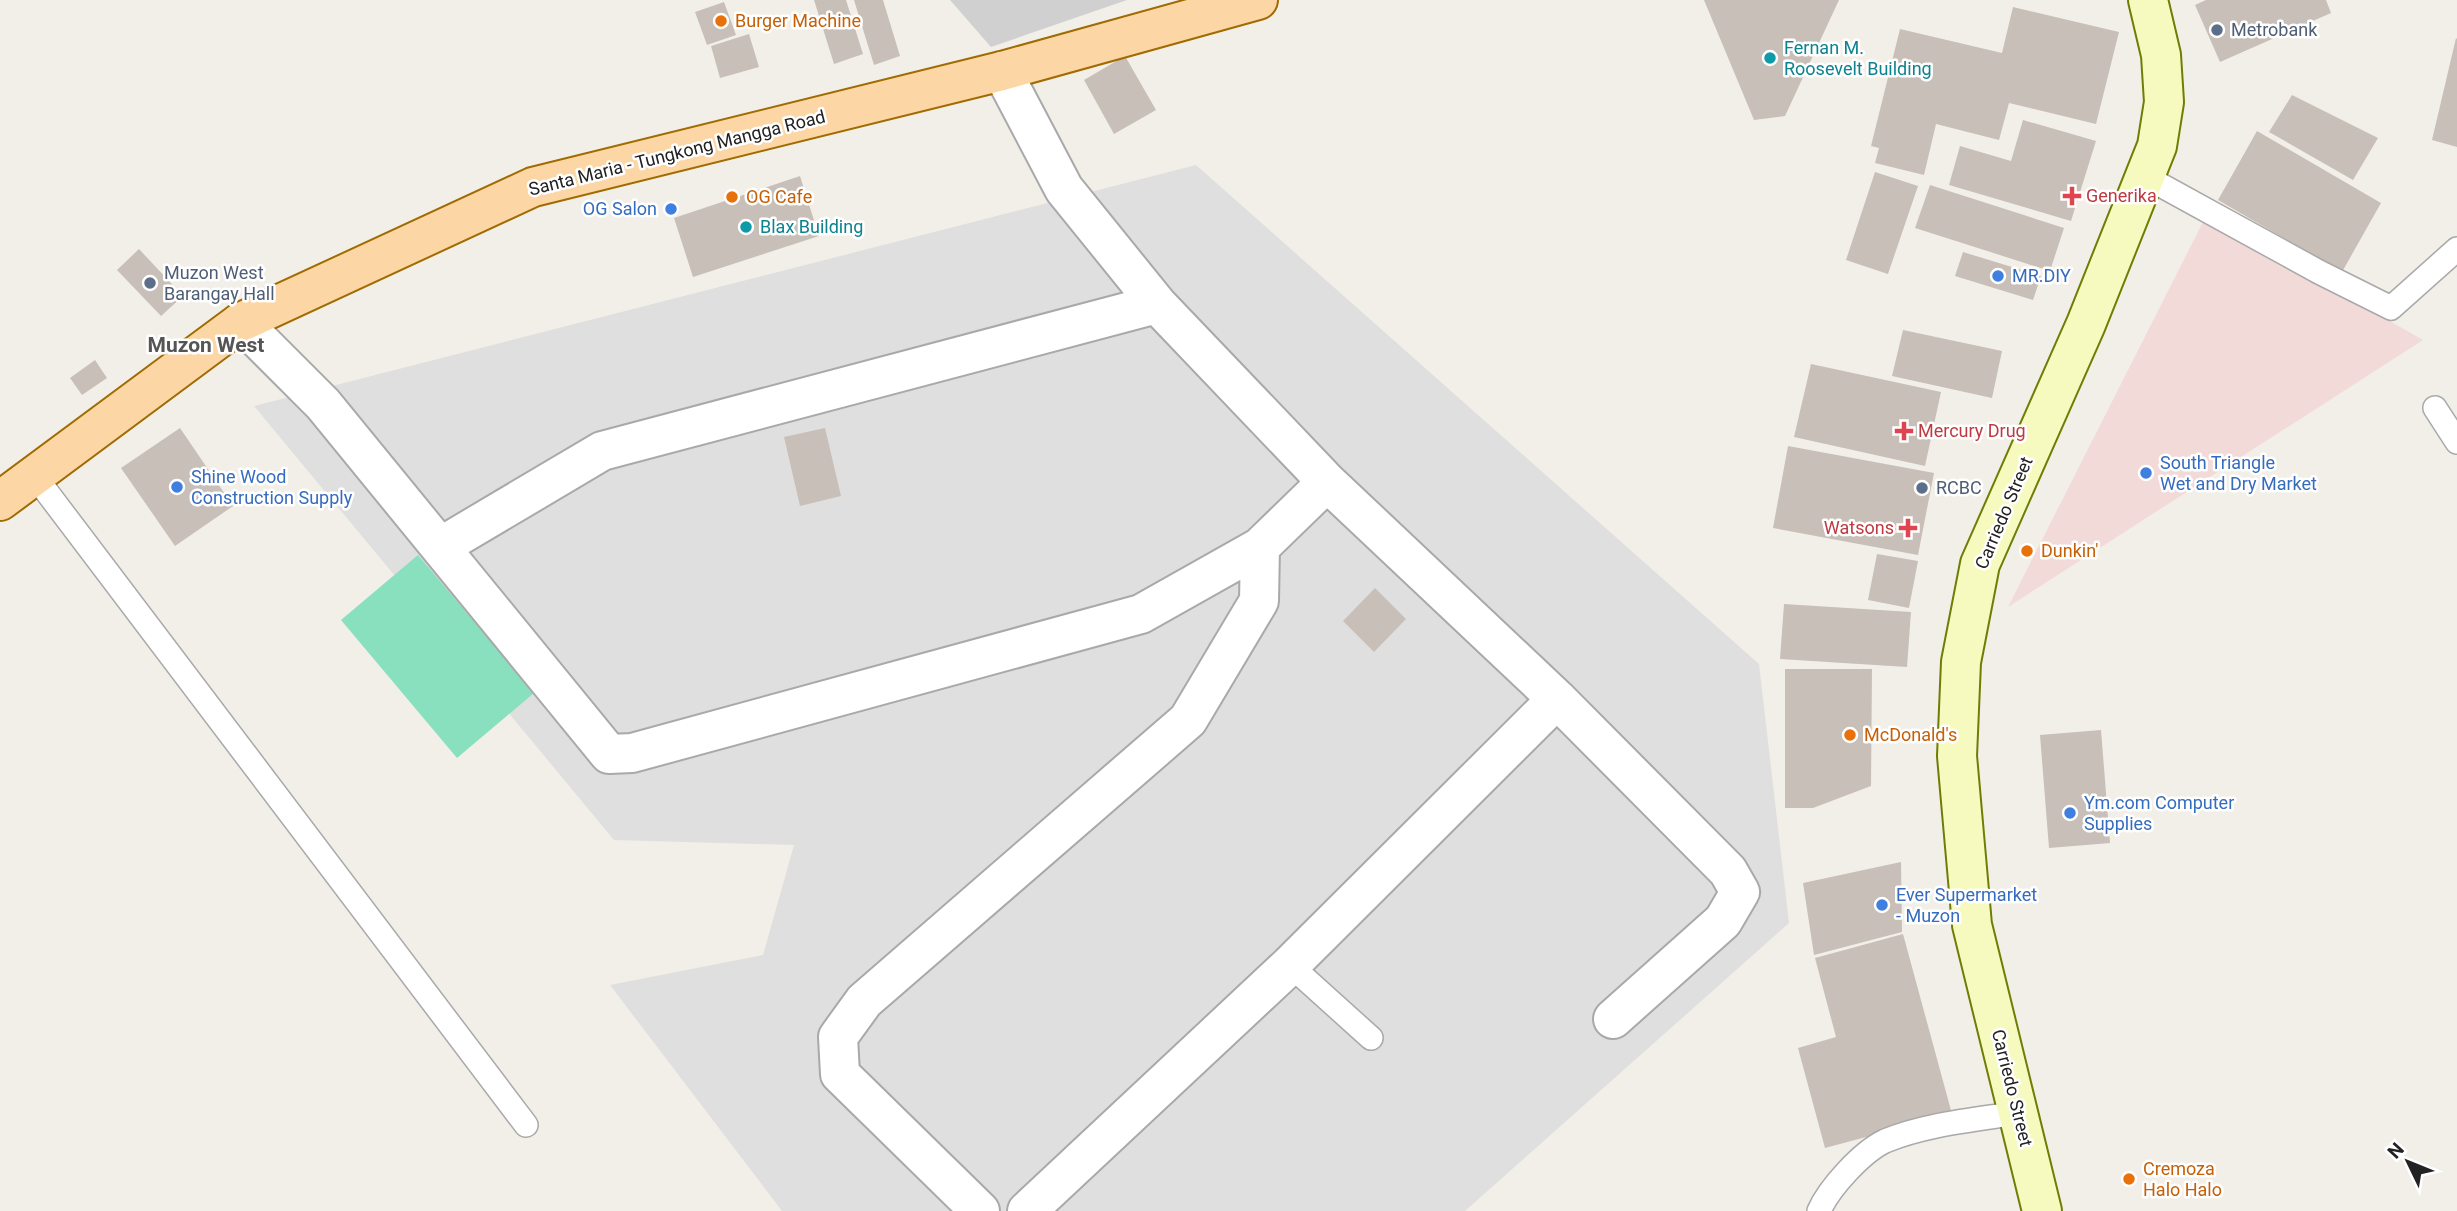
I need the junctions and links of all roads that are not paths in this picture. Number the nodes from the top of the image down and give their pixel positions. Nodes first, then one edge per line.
1 (1258, 0) edge
2 (2148, 0) edge
3 (1002, 71) junction
4 (2146, 177) junction
5 (2457, 249) edge
6 (1157, 304) junction
7 (241, 322) junction
8 (2435, 408) dead end
9 (2457, 442) edge
10 (34, 475) junction
11 (1327, 482) junction
12 (0, 501) edge
13 (440, 547) junction
14 (1260, 547) junction
15 (1556, 699) junction
16 (1290, 965) junction
17 (1613, 1019) dead end
18 (1371, 1038) dead end
19 (2018, 1113) junction
20 (526, 1125) dead end
21 (980, 1211) edge
22 (1027, 1211) edge
23 (1819, 1211) edge
24 (2042, 1211) edge

1 - 3 main road, Santa Maria - Tungkong Mangga Road
2 - 4 main road, Carriedo Street
3 - 6 street
3 - 7 main road, Santa Maria - Tungkong Mangga Road
4 - 5 lane
4 - 19 main road, Carriedo Street
6 - 11 street
6 - 13 street
7 - 10 main road, Santa Maria - Tungkong Mangga Road
7 - 13 street
8 - 9 lane
10 - 12 main road, Santa Maria - Tungkong Mangga Road
10 - 20 lane
11 - 14 street
11 - 15 street
13 - 14 street
14 - 21 street
15 - 16 street
15 - 17 street
16 - 18 lane
16 - 22 street
19 - 23 lane
19 - 24 main road, Carriedo Street

